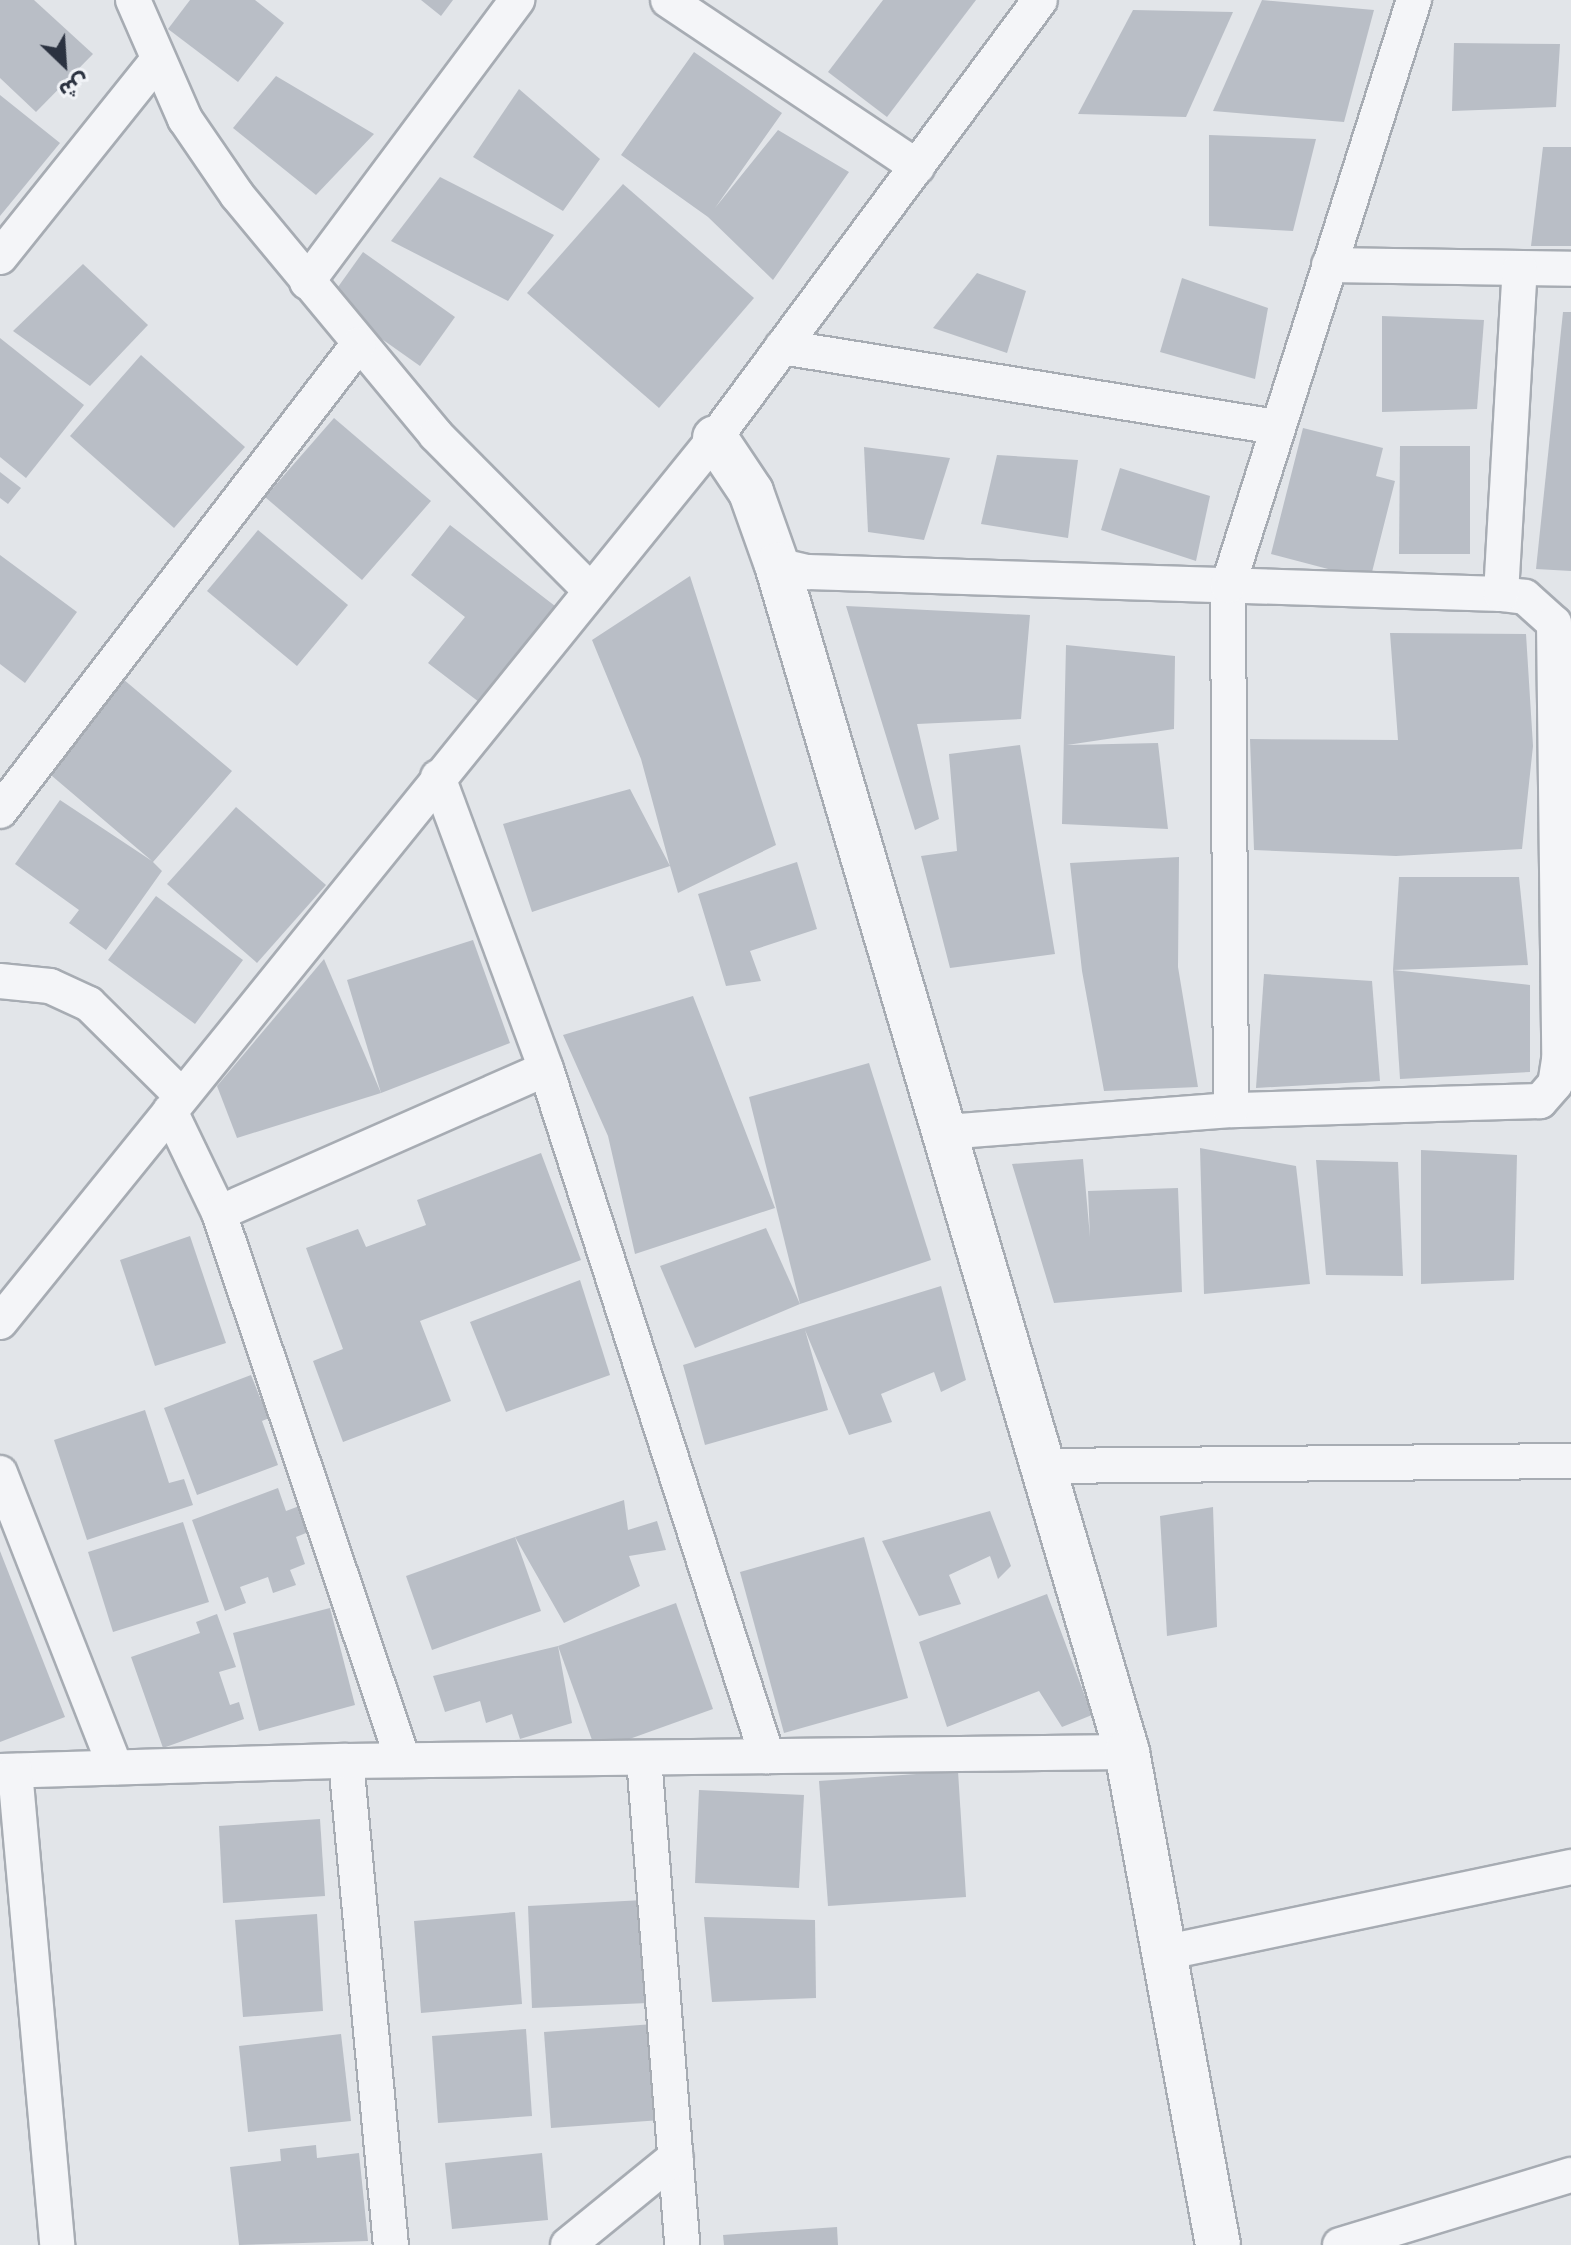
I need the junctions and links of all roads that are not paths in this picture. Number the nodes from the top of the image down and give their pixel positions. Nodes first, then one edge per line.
1 (133, 0) edge
2 (517, 0) edge
3 (668, 0) edge
4 (1040, 0) edge
5 (1414, 0) edge
6 (156, 62) junction
7 (917, 167) junction
8 (0, 257) edge
9 (1329, 265) junction
10 (1520, 269) junction
11 (1571, 269) edge
12 (307, 282) junction
13 (358, 345) junction
14 (782, 347) junction
15 (1275, 427) junction
16 (715, 438) junction
17 (777, 565) junction
18 (1228, 586) junction
19 (589, 589) junction
20 (1501, 594) junction
21 (438, 777) junction
22 (0, 811) edge
23 (0, 981) edge
24 (546, 1069) junction
25 (176, 1104) junction
26 (1231, 1110) junction
27 (944, 1132) junction
28 (219, 1213) junction
29 (0, 1322) edge
30 (1571, 1461) edge
31 (1043, 1466) junction
32 (0, 1473) edge
33 (1127, 1752) junction
34 (767, 1756) junction
35 (644, 1758) junction
36 (403, 1760) junction
37 (346, 1761) junction
38 (115, 1767) junction
39 (7, 1771) edge
40 (1571, 1867) edge
41 (1163, 1953) junction
42 (676, 2157) junction
43 (1571, 2175) edge
44 (57, 2245) edge
45 (391, 2245) edge
46 (568, 2245) edge
47 (682, 2245) edge
48 (1218, 2245) edge
49 (1340, 2245) edge

1 - 6 street
2 - 12 street
3 - 7 street
4 - 7 street
5 - 9 street
6 - 8 street
6 - 12 street
7 - 14 street
9 - 10 street
9 - 15 street
10 - 11 street
10 - 20 street
12 - 13 street
13 - 19 street
13 - 22 street
14 - 15 street
14 - 16 street
15 - 18 street
16 - 17 street
16 - 19 street
17 - 18 street
17 - 27 street
18 - 20 street
18 - 26 street
19 - 21 street
20 - 26 street
21 - 24 street
21 - 25 street
23 - 25 street
24 - 28 street
24 - 34 street
25 - 28 street
25 - 29 street
26 - 27 street
27 - 31 street
28 - 36 street
30 - 31 street
31 - 33 street
32 - 38 street
33 - 34 street
33 - 41 street
34 - 35 street
35 - 36 street
35 - 42 street
36 - 37 street
37 - 38 street
37 - 45 street
38 - 39 street
39 - 44 street
40 - 41 street
41 - 48 street
42 - 46 street
42 - 47 street
43 - 49 street

